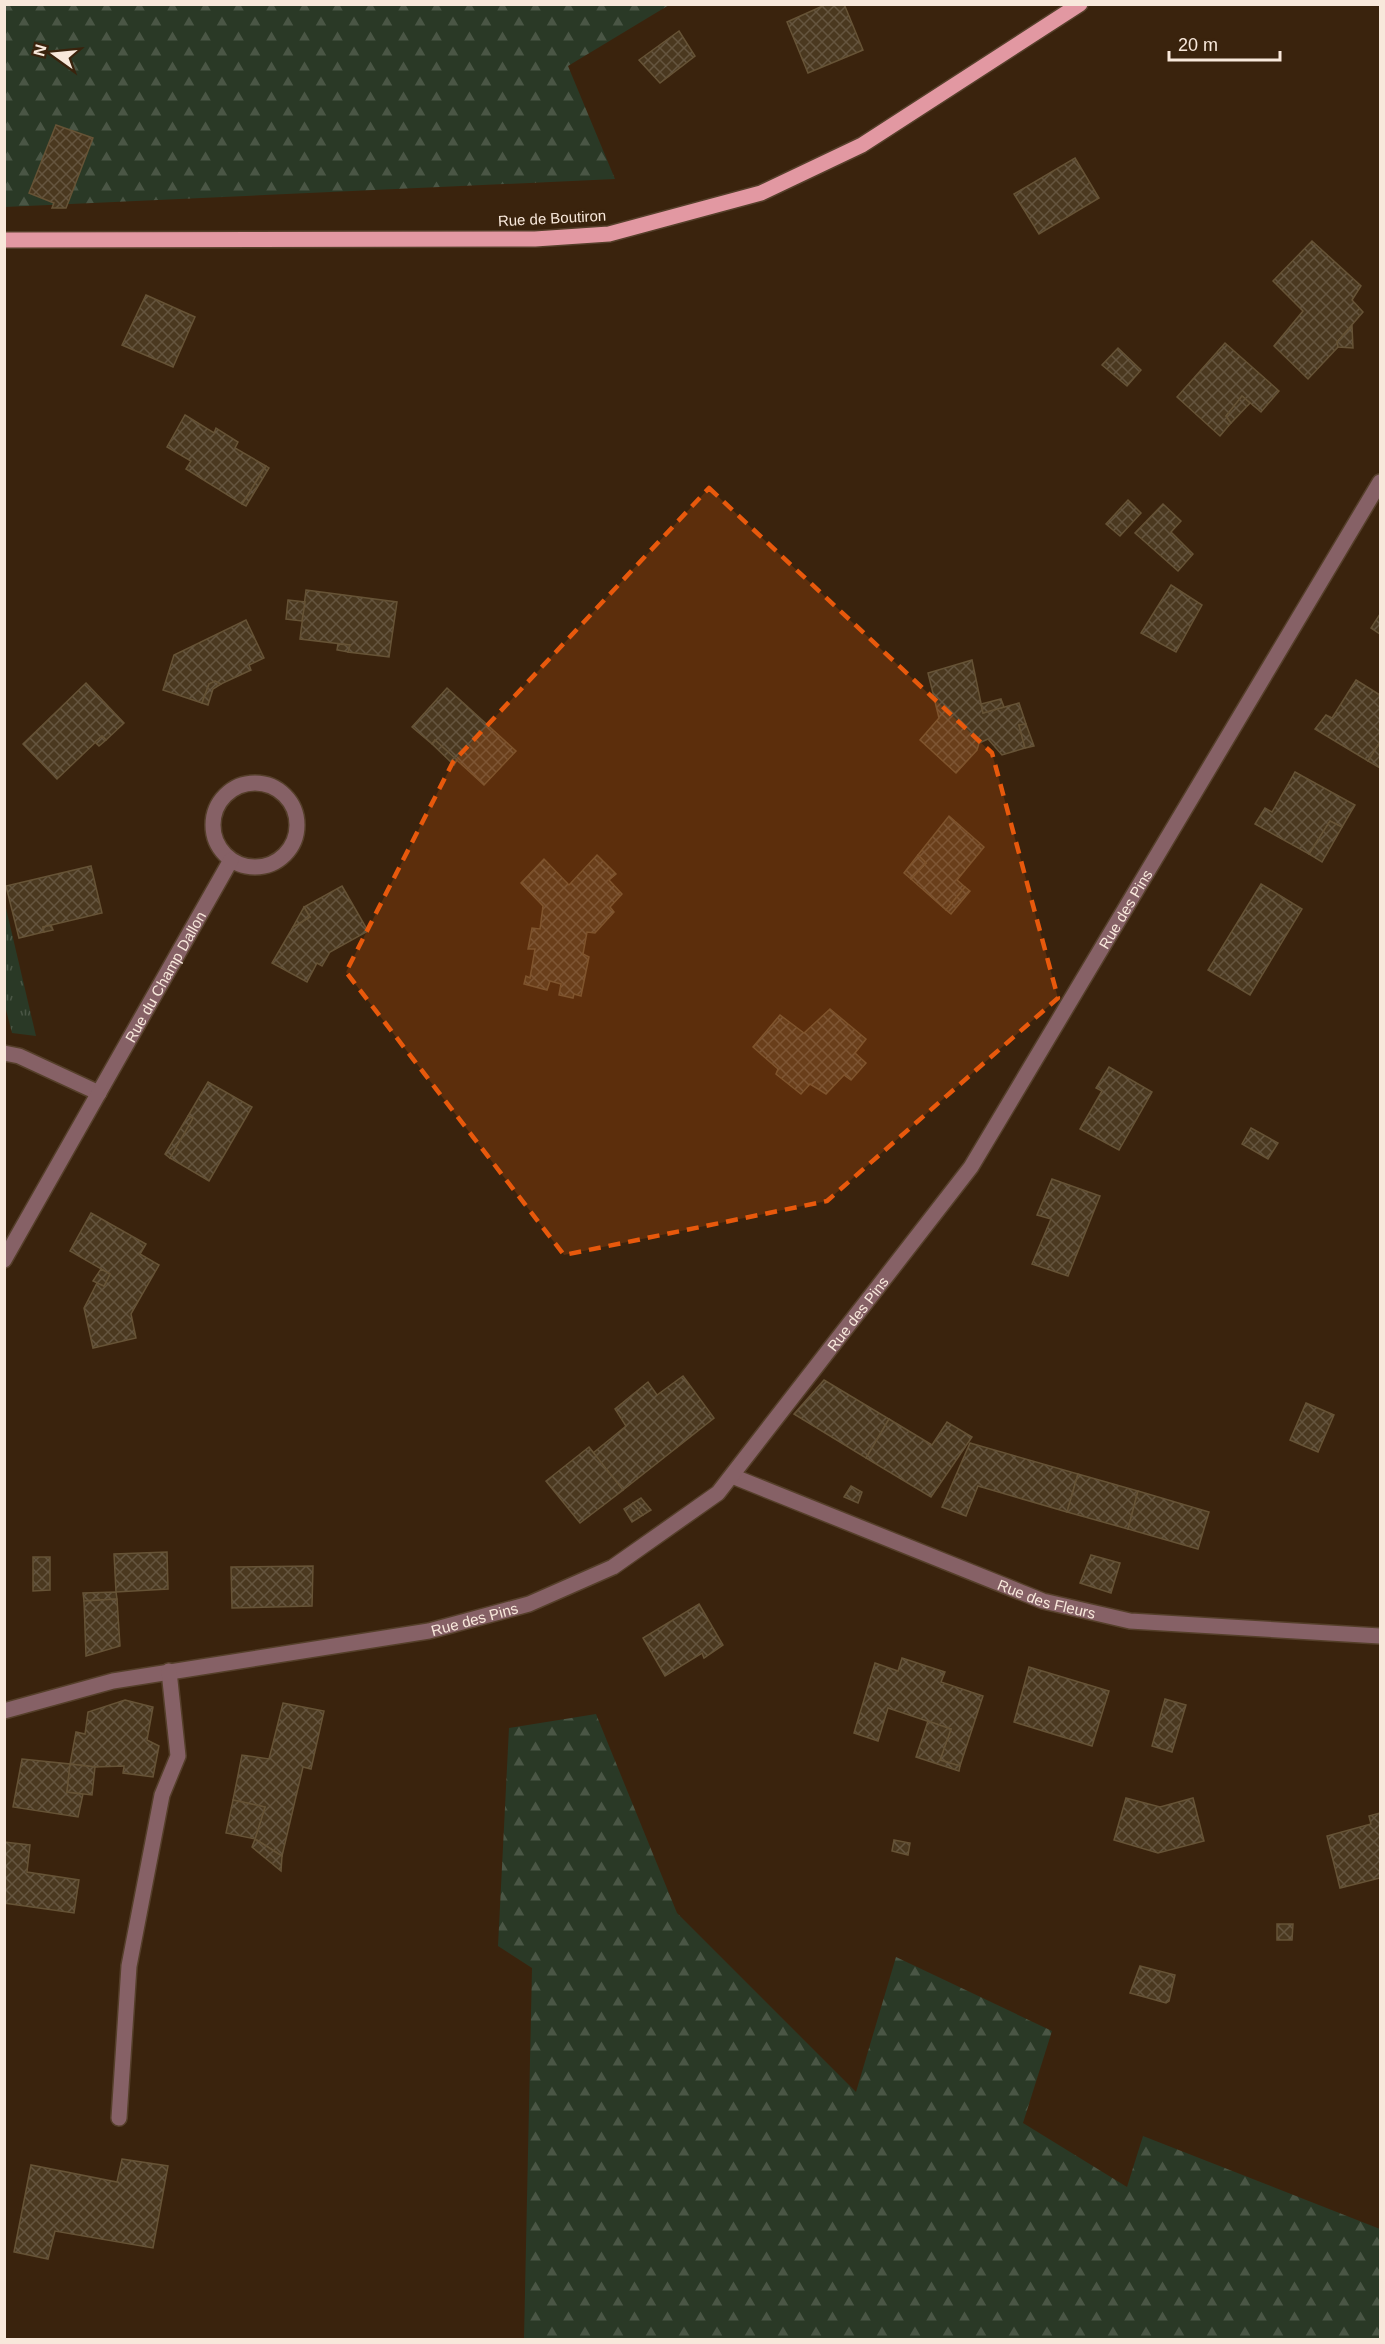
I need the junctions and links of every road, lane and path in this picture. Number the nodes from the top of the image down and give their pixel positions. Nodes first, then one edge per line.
1 (1080, 4) edge
2 (4, 240) edge
3 (1380, 482) edge
4 (231, 860) junction
5 (4, 1053) edge
6 (99, 1093) junction
7 (4, 1260) edge
8 (732, 1476) junction
9 (1380, 1636) edge
10 (169, 1671) junction
11 (4, 1711) edge
12 (119, 2118) dead end

1 - 2 main road, Rue de Boutiron
3 - 8 street, Rue des Pins
4 - 4 street
4 - 6 street, Rue du Champ Dallon
5 - 6 street
6 - 7 street, Rue du Champ Dallon
8 - 9 street, Rue des Fleurs
8 - 10 street, Rue des Pins
10 - 11 street, Rue des Pins
10 - 12 street

